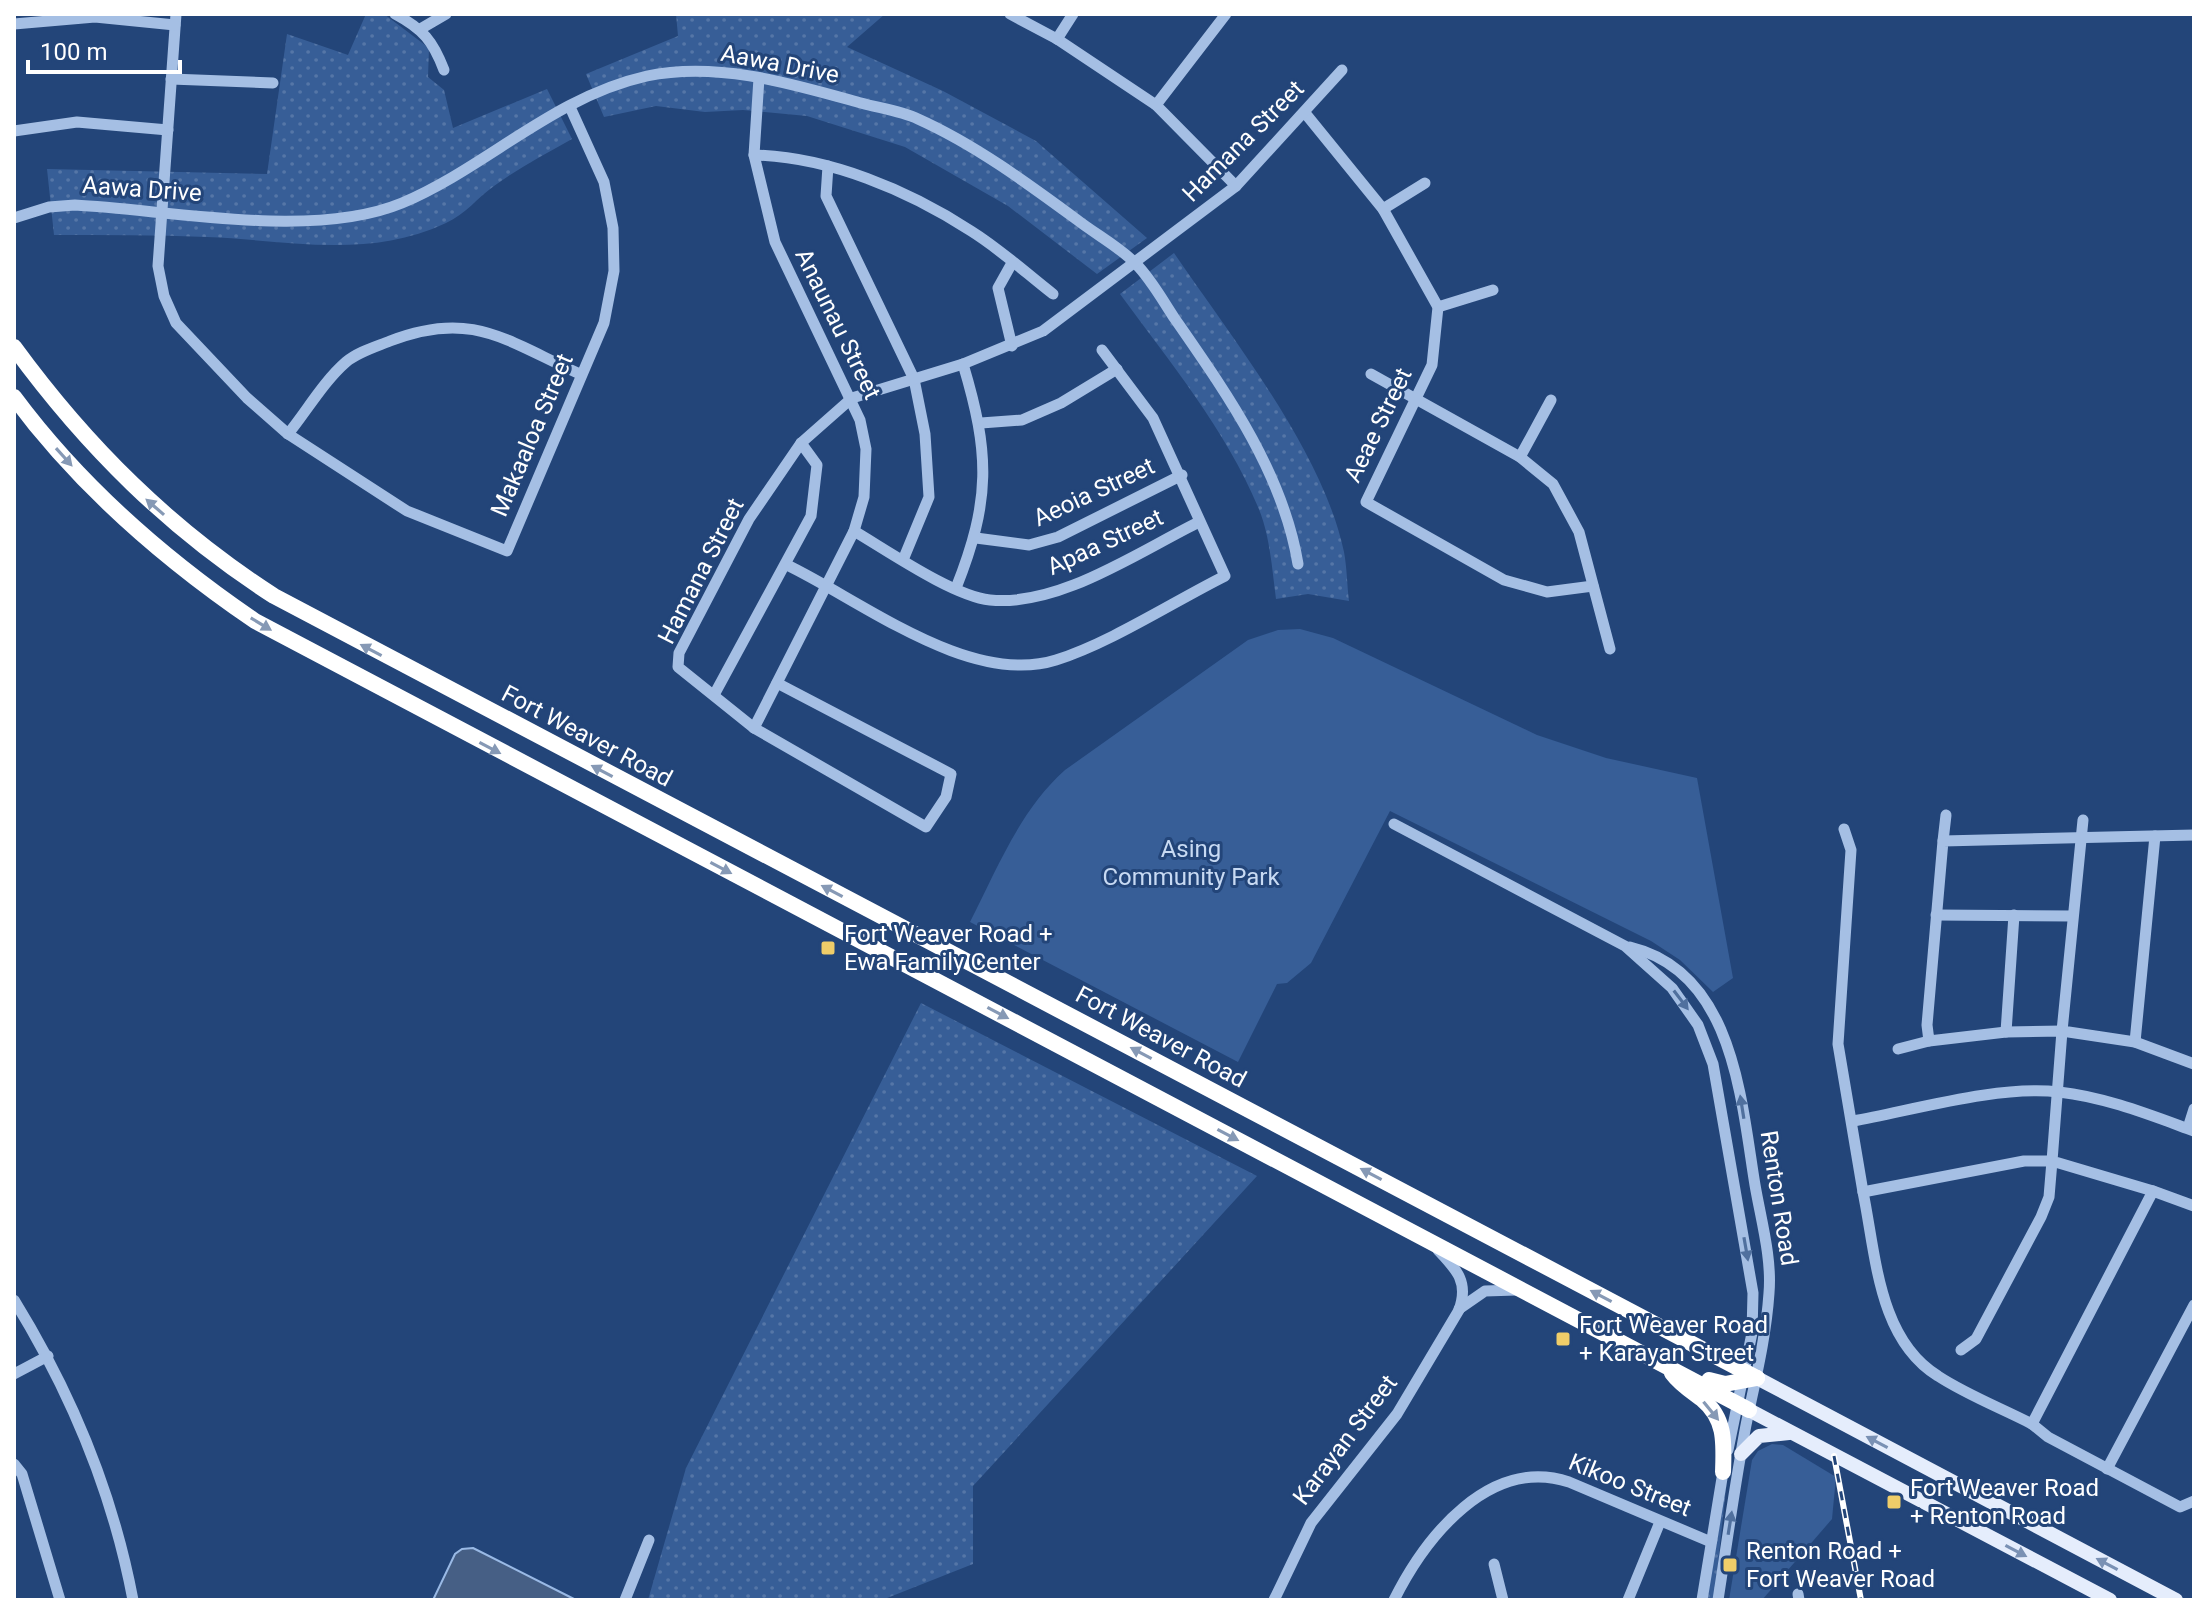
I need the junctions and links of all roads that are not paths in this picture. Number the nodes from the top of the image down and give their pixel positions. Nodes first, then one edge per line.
1 (395, 14) edge
2 (446, 14) edge
3 (1010, 14) edge
4 (1073, 14) edge
5 (1226, 14) edge
6 (175, 20) edge
7 (14, 24) edge
8 (422, 28) junction
9 (1057, 39) junction
10 (444, 70) dead end
11 (1342, 70) dead end
12 (759, 78) junction
13 (171, 79) junction
14 (273, 83) dead end
15 (1156, 105) junction
16 (570, 107) junction
17 (1305, 113) junction
18 (168, 130) junction
19 (14, 131) edge
20 (754, 155) junction
21 (828, 166) junction
22 (1425, 183) dead end
23 (1236, 186) junction
24 (1383, 209) junction
25 (162, 212) junction
26 (14, 218) edge
27 (1012, 263) junction
28 (1137, 264) junction
29 (1493, 290) dead end
30 (1053, 294) dead end
31 (1438, 307) junction
32 (1012, 346) junction
33 (14, 347) edge
34 (1102, 350) dead end
35 (963, 364) junction
36 (1117, 369) junction
37 (580, 374) junction
38 (1371, 374) dead end
39 (914, 379) junction
40 (14, 397) edge
41 (852, 398) junction
42 (1414, 400) junction
43 (1551, 400) dead end
44 (981, 423) junction
45 (288, 434) junction
46 (801, 443) junction
47 (1520, 457) junction
48 (1182, 475) junction
49 (1199, 522) junction
50 (854, 531) junction
51 (976, 538) junction
52 (903, 560) junction
53 (1298, 564) dead end
54 (787, 565) junction
55 (828, 584) junction
56 (1593, 586) junction
57 (956, 588) junction
58 (1610, 649) dead end
59 (777, 683) junction
60 (714, 695) junction
61 (754, 728) junction
62 (1946, 815) dead end
63 (2083, 820) dead end
64 (1394, 824) dead end
65 (1844, 829) dead end
66 (2194, 835) edge
67 (2155, 836) junction
68 (2081, 838) junction
69 (1943, 841) junction
70 (1936, 915) junction
71 (2014, 915) junction
72 (2072, 916) junction
73 (1625, 946) junction
74 (2062, 1031) junction
75 (2006, 1032) junction
76 (1929, 1041) junction
77 (2135, 1042) junction
78 (1898, 1049) dead end
79 (2194, 1064) edge
80 (2057, 1091) junction
81 (2194, 1109) edge
82 (1853, 1121) junction
83 (2191, 1130) edge
84 (2052, 1161) junction
85 (2153, 1191) junction
86 (1863, 1192) junction
87 (2194, 1206) edge
88 (1429, 1241) junction
89 (1528, 1292) junction
90 (14, 1300) edge
91 (2194, 1305) edge
92 (1459, 1310) junction
93 (1961, 1350) dead end
94 (48, 1356) junction
95 (1667, 1365) junction
96 (14, 1374) edge
97 (1748, 1377) junction
98 (1744, 1407) junction
99 (2032, 1424) junction
100 (1794, 1433) junction
101 (1741, 1454) junction
102 (14, 1464) edge
103 (2107, 1469) junction
104 (1723, 1472) junction
105 (2194, 1501) edge
106 (1660, 1522) junction
107 (649, 1540) dead end
108 (1711, 1542) junction
109 (1494, 1564) dead end
110 (60, 1600) edge
111 (133, 1600) edge
112 (625, 1600) edge
113 (1274, 1600) edge
114 (1394, 1600) edge
115 (1503, 1600) edge
116 (1628, 1600) edge
117 (1702, 1600) edge
118 (1718, 1600) edge
119 (2110, 1600) edge
120 (2176, 1600) edge

1 - 8 street
2 - 8 street
3 - 9 street
4 - 9 street
5 - 15 street
6 - 7 street
6 - 13 street, Makaaloa Street
8 - 10 street
9 - 15 street
11 - 17 street, Hamana Street
12 - 16 street, Aawa Drive
12 - 20 street, Anaunau Street
12 - 28 street, Aawa Drive
13 - 14 street
13 - 18 street, Makaaloa Street
15 - 23 street
16 - 25 street, Aawa Drive
16 - 37 street, Makaaloa Street
17 - 23 street, Hamana Street
17 - 24 street
18 - 19 street
18 - 25 street, Makaaloa Street
20 - 21 street
20 - 41 street, Anaunau Street
21 - 27 street
21 - 39 street
22 - 24 street
23 - 28 street, Hamana Street
24 - 31 street
25 - 26 street, Aawa Drive
25 - 45 street, Makaaloa Street
27 - 30 street
27 - 32 street
28 - 32 street, Hamana Street
28 - 53 street, Aawa Drive
29 - 31 street
31 - 42 street, Aeae Street
32 - 35 street, Hamana Street
97 -> 33 highway, Fort Weaver Road
34 - 36 street
35 - 39 street, Hamana Street
35 - 44 street
36 - 44 street
36 - 48 street
37 - 45 street
37 - 45 street, Makaaloa Street
38 - 42 street
39 - 41 street, Hamana Street
39 - 52 street
40 -> 88 highway
41 - 46 street, Hamana Street
41 - 50 street, Anaunau Street
42 - 47 street
42 - 56 street, Aeae Street
43 - 47 street
44 - 51 street
46 - 54 street
46 - 60 street, Hamana Street
47 - 56 street
48 - 49 street
48 - 51 street, Aeoia Street
49 - 55 street
49 - 57 street, Apaa Street
50 - 52 street, Apaa Street
50 - 55 street, Anaunau Street
51 - 57 street
52 - 57 street, Apaa Street
54 - 55 street
54 - 60 street
55 - 59 street, Anaunau Street
56 - 58 street
59 - 61 street, Anaunau Street
59 - 61 street, Hamana Street
60 - 61 street, Hamana Street
62 - 69 street
63 - 68 street
64 - 73 street, Renton Road
65 - 82 street
66 - 67 street
67 - 68 street
67 - 77 street
68 - 69 street
68 - 72 street
69 - 70 street
70 - 71 street
70 - 76 street
71 - 72 street
71 - 75 street
72 - 74 street
73 -> 97 street, Renton Road
97 -> 73 street, Renton Road
74 - 75 street
74 - 77 street
74 - 80 street
75 - 76 street
76 - 78 street
77 - 79 street
80 - 82 street
80 - 83 street
80 - 84 street
81 - 83 street
82 - 86 street
84 - 85 street
84 - 86 street
84 - 93 street
85 - 87 street
85 - 99 street
86 - 99 street
88 - 89 highway
88 - 92 street
89 - 92 street
89 - 95 highway
90 - 94 street
91 - 103 street
92 - 113 street, Karayan Street
94 - 96 street
94 - 111 street
95 - 97 highway
95 - 98 highway
95 -> 104 highway
97 - 98 street, Renton Road
120 -> 97 main road, Fort Weaver Road
98 - 100 main road
98 - 101 street, Renton Road
98 - 104 street, Renton Road
99 - 103 street
100 - 101 main road
100 -> 119 main road
118 -> 101 street, Renton Road
102 - 110 street
103 - 105 street
104 - 108 street, Renton Road
106 - 108 street, Kikoo Street
106 - 114 street, Kikoo Street
106 - 116 street
107 - 112 street
108 - 117 street, Renton Road
109 - 115 street

